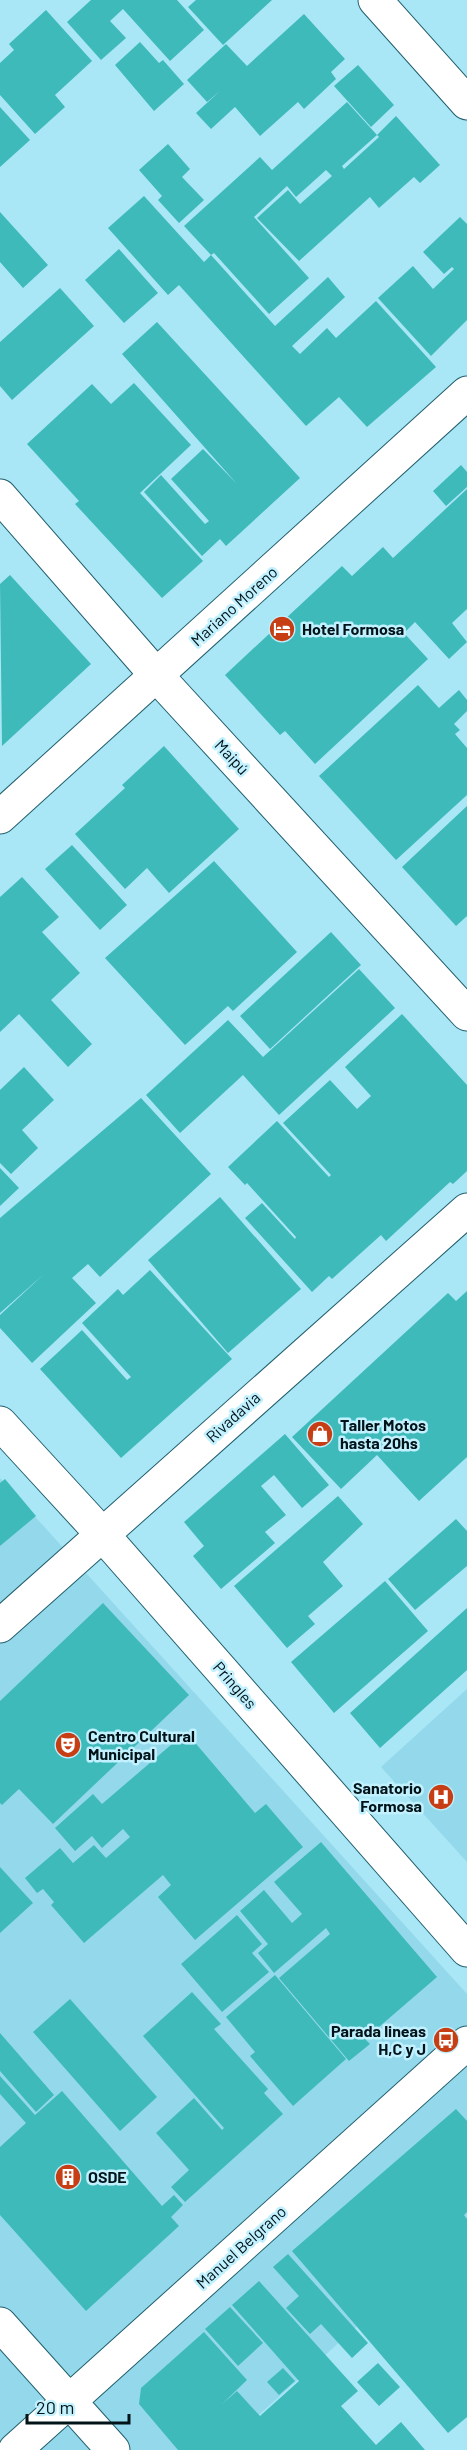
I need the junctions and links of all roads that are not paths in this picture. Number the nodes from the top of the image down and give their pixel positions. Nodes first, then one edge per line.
1 (375, 0) edge
2 (467, 103) edge
3 (467, 393) edge
4 (0, 496) edge
5 (157, 676) junction
6 (0, 817) edge
7 (467, 1014) edge
8 (467, 1210) edge
9 (0, 1423) edge
10 (102, 1534) junction
11 (0, 1626) edge
12 (467, 1950) edge
13 (467, 2043) edge
14 (0, 2324) edge
15 (69, 2401) junction
16 (15, 2450) edge
17 (113, 2450) edge

1 - 2 street
3 - 5 street, Mariano Moreno
4 - 5 street, Maipú
5 - 6 street, Mariano Moreno
5 - 7 street, Maipú
8 - 10 street, Rivadavia
9 - 10 street, Pringles
10 - 11 street, Rivadavia
10 - 12 street, Pringles
13 - 15 street, Manuel Belgrano
14 - 15 street
15 - 16 street, Manuel Belgrano
15 - 17 street

